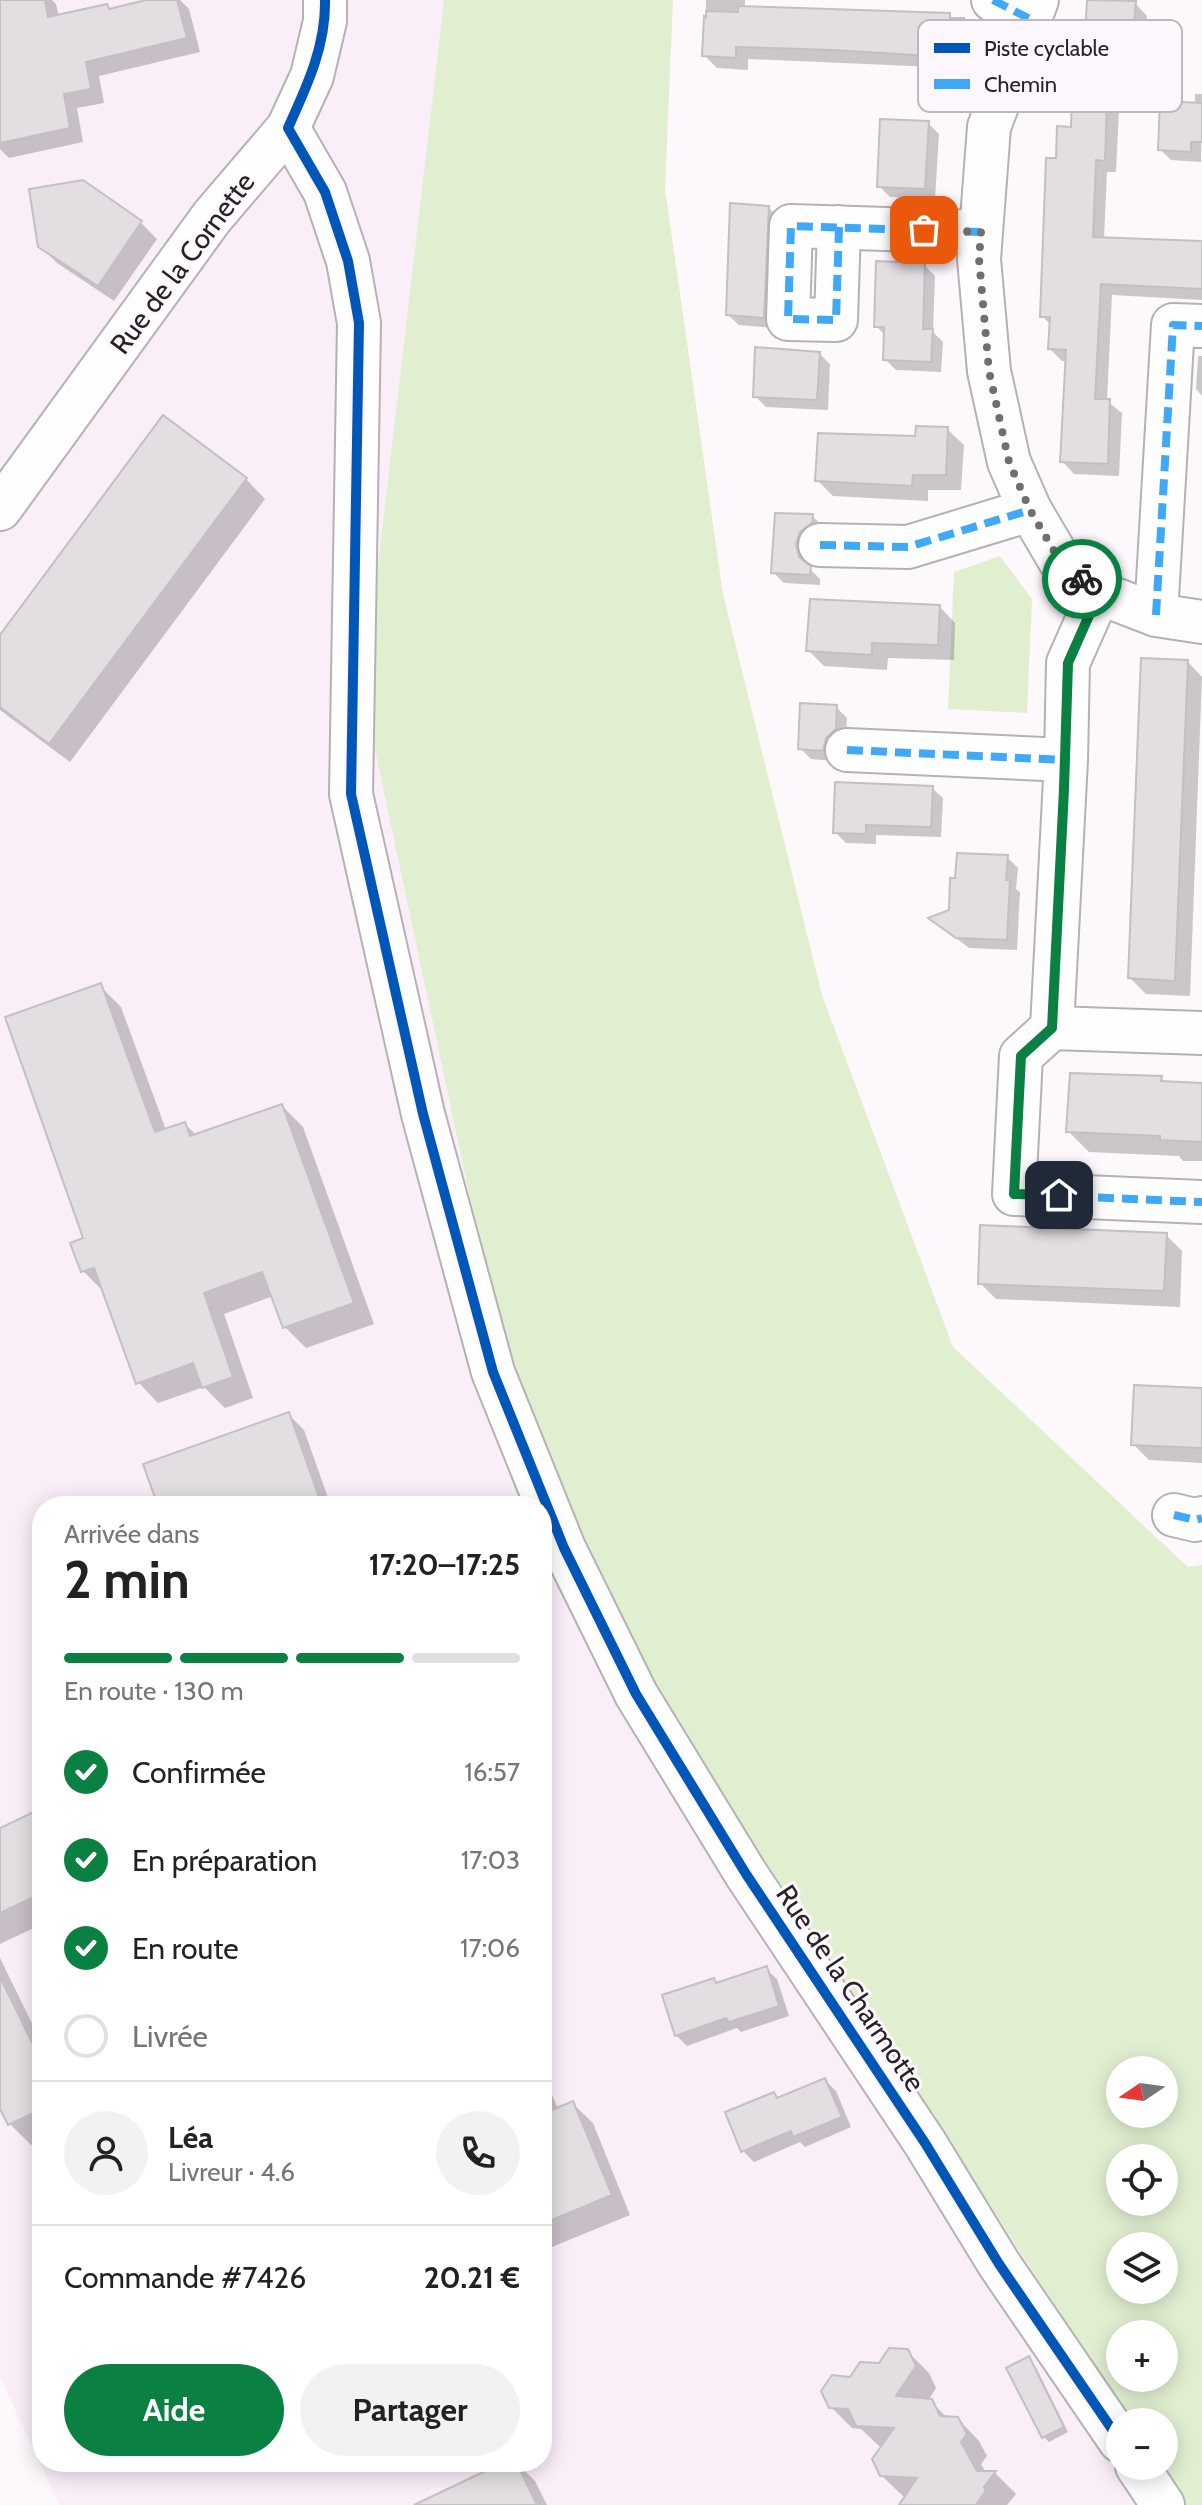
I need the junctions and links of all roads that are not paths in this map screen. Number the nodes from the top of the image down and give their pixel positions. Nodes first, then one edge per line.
1 (325, 0) edge
2 (993, 0) edge
3 (1034, 10) edge
4 (995, 112) edge
5 (288, 128) junction
6 (839, 227) dead end
7 (981, 232) junction
8 (1202, 326) edge
9 (0, 509) edge
10 (1030, 510) junction
11 (820, 545) dead end
12 (1099, 593) junction
13 (1156, 615) junction
14 (1202, 622) edge
15 (847, 750) dead end
16 (1066, 760) junction
17 (1202, 1023) edge
18 (1052, 1028) junction
19 (1202, 1033) edge
20 (1202, 1202) edge
21 (543, 1496) edge
22 (552, 1518) edge
23 (1106, 2421) edge
24 (1146, 2480) edge
25 (1163, 2505) edge

1 - 5 street, Rue de la Cornette
2 - 3 street
4 - 7 street
5 - 9 street, Rue de la Cornette
5 - 21 street, Rue de la Charmotte
6 - 7 street
7 - 10 street
8 - 13 street
10 - 11 street
10 - 12 street
12 - 13 street
12 - 16 street
13 - 14 street
15 - 16 street
16 - 18 street
17 - 19 street
18 - 19 street
18 - 20 street
22 - 23 street, Rue de la Charmotte
24 - 25 street

